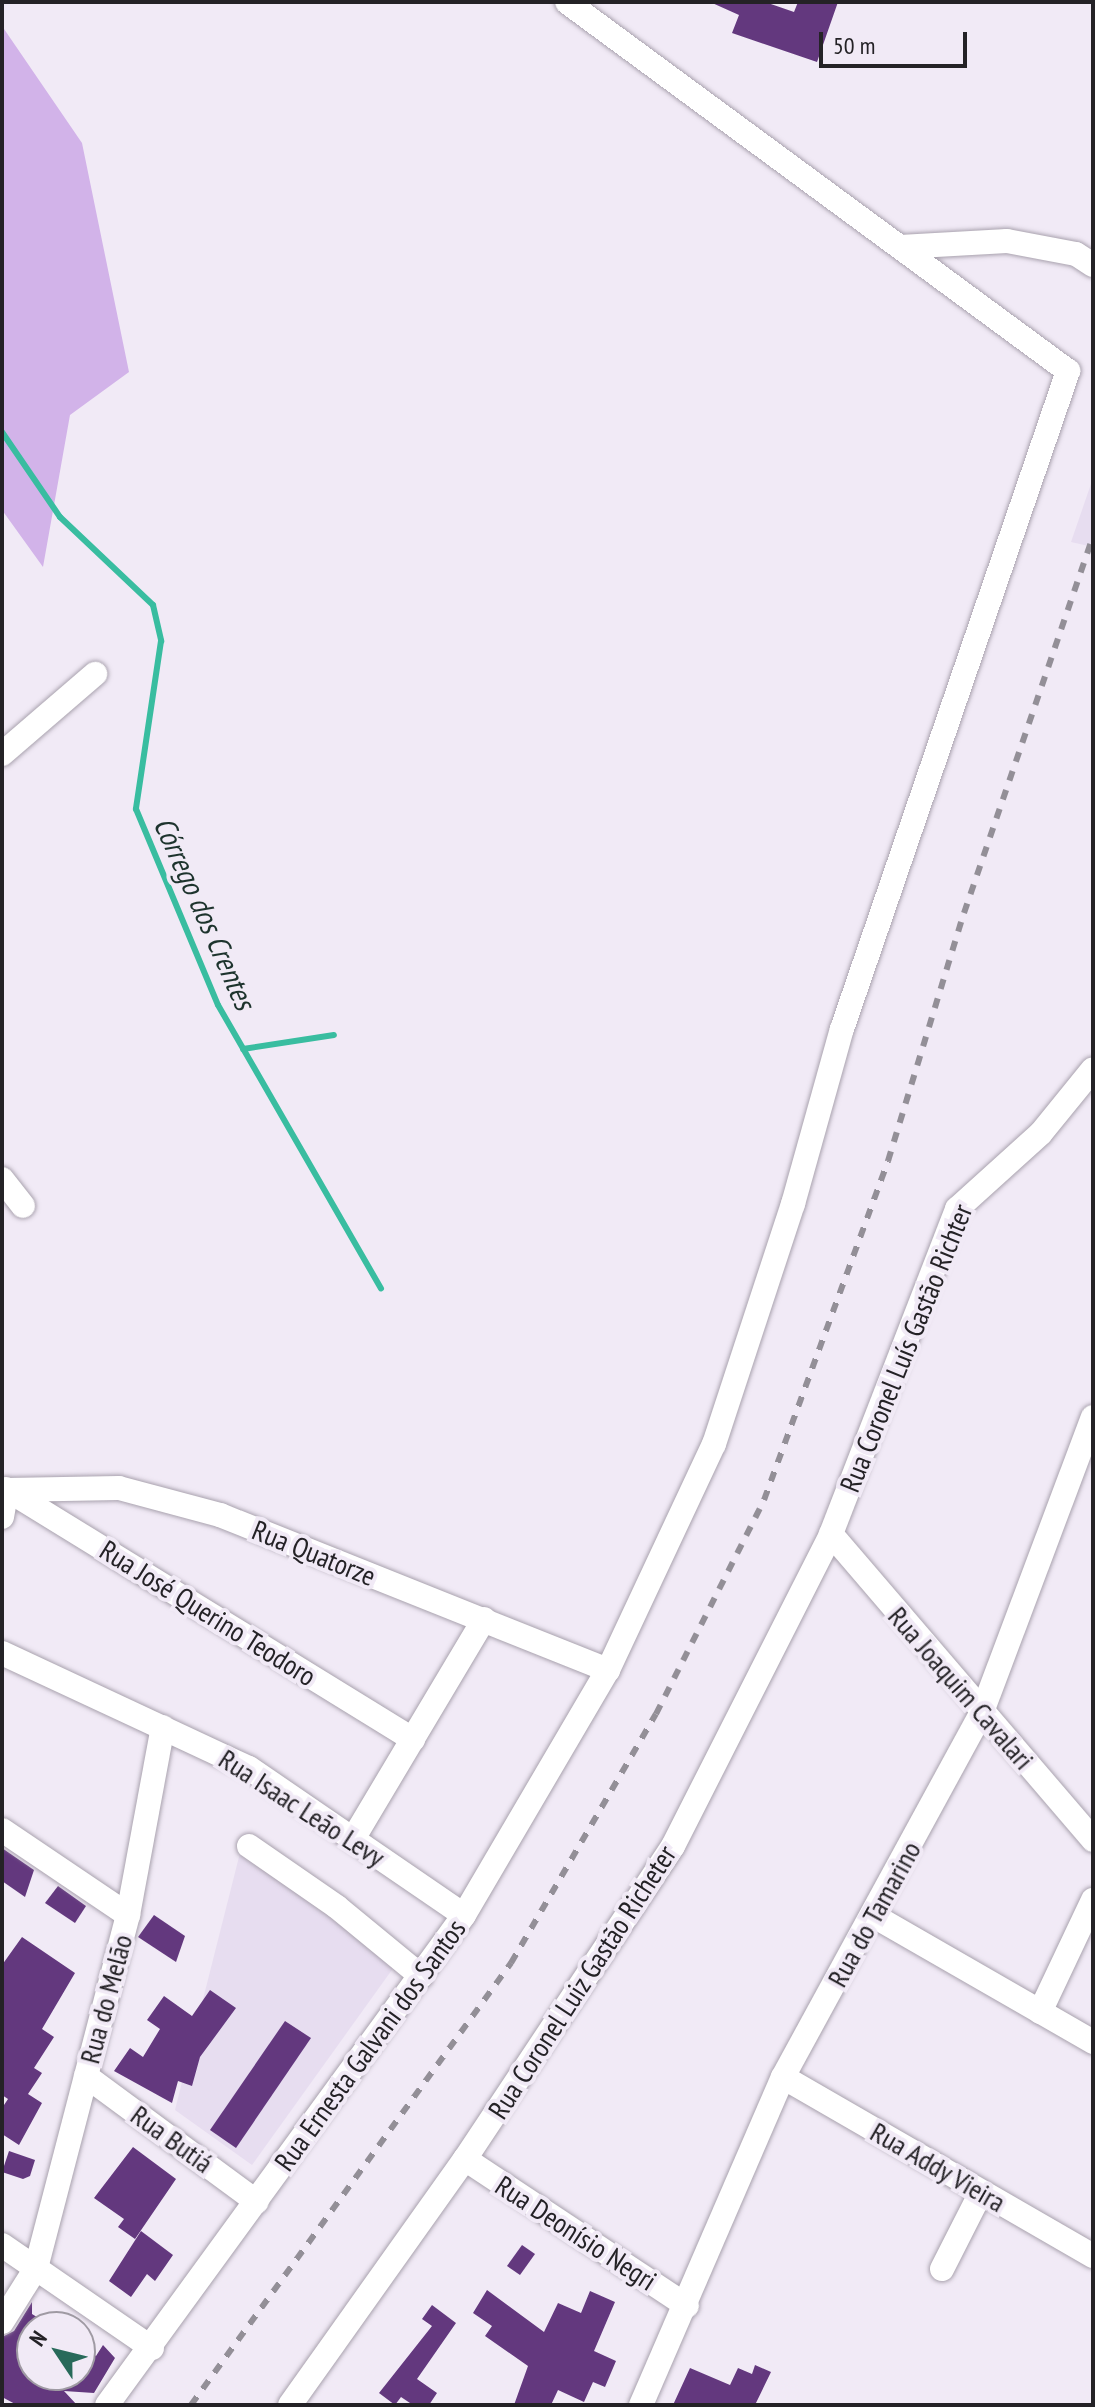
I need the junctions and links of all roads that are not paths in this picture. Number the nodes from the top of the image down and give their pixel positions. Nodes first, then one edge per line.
1 (567, 2) edge
2 (900, 247) junction
3 (1093, 265) edge
4 (95, 674) dead end
5 (2, 754) edge
6 (1093, 1069) edge
7 (2, 1179) edge
8 (23, 1206) dead end
9 (1093, 1417) edge
10 (4, 1488) edge
11 (2, 1517) edge
12 (831, 1534) junction
13 (484, 1619) junction
14 (2, 1653) edge
15 (608, 1670) junction
16 (982, 1712) junction
17 (163, 1727) junction
18 (413, 1739) junction
19 (2, 1830) edge
20 (353, 1839) junction
21 (1093, 1840) edge
22 (249, 1846) dead end
23 (1093, 1900) edge
24 (128, 1915) junction
25 (464, 1915) junction
26 (874, 1916) junction
27 (421, 1976) junction
28 (1040, 2012) junction
29 (1093, 2042) edge
30 (86, 2076) junction
31 (783, 2077) junction
32 (465, 2159) junction
33 (981, 2192) junction
34 (257, 2202) junction
35 (2, 2245) edge
36 (1093, 2256) edge
37 (36, 2268) junction
38 (942, 2269) dead end
39 (687, 2306) junction
40 (2, 2322) edge
41 (152, 2348) junction
42 (107, 2405) edge
43 (290, 2405) edge
44 (641, 2405) edge

1 - 2 street
2 - 3 street
2 - 15 street, Rua Ernesta Galvani dos Santos
4 - 5 street
6 - 12 street, Rua Coronel Luís Gastão Richter
7 - 8 street
9 - 16 street, Rua do Tamarino
10 - 11 street
10 - 13 street, Rua Quatorze
10 - 18 street, Rua José Querino Teodoro
12 - 16 street, Rua Joaquim Cavalari
12 - 32 street, Rua Coronel Luiz Gastão Richeter
13 - 15 street, Rua Quatorze
13 - 18 street
14 - 17 street, Rua Isaac Leão Levy
15 - 25 street, Rua Ernesta Galvani dos Santos
16 - 21 street, Rua Joaquim Cavalari
16 - 26 street, Rua do Tamarino
17 - 20 street, Rua Isaac Leão Levy
17 - 24 street, Rua do Melão
18 - 20 street
19 - 24 street
20 - 25 street, Rua Isaac Leão Levy
22 - 27 street
23 - 28 street
24 - 30 street, Rua do Melão
25 - 27 street, Rua Ernesta Galvani dos Santos
26 - 28 street
26 - 31 street, Rua do Tamarino
27 - 34 street, Rua Ernesta Galvani dos Santos
28 - 29 street
30 - 34 street, Rua Butiá
30 - 37 street, Rua do Melão
31 - 33 street, Rua Addy Vieira
31 - 39 street, Rua do Tamarino
32 - 39 street, Rua Deonísio Negri
32 - 43 street, Rua Coronel Luiz Gastão Richeter
33 - 36 street, Rua Addy Vieira
33 - 38 street
34 - 41 street, Rua Ernesta Galvani dos Santos
35 - 37 street
37 - 40 street, Rua do Melão
37 - 41 street
39 - 44 street, Rua do Tamarino
41 - 42 street, Rua Ernesta Galvani dos Santos

